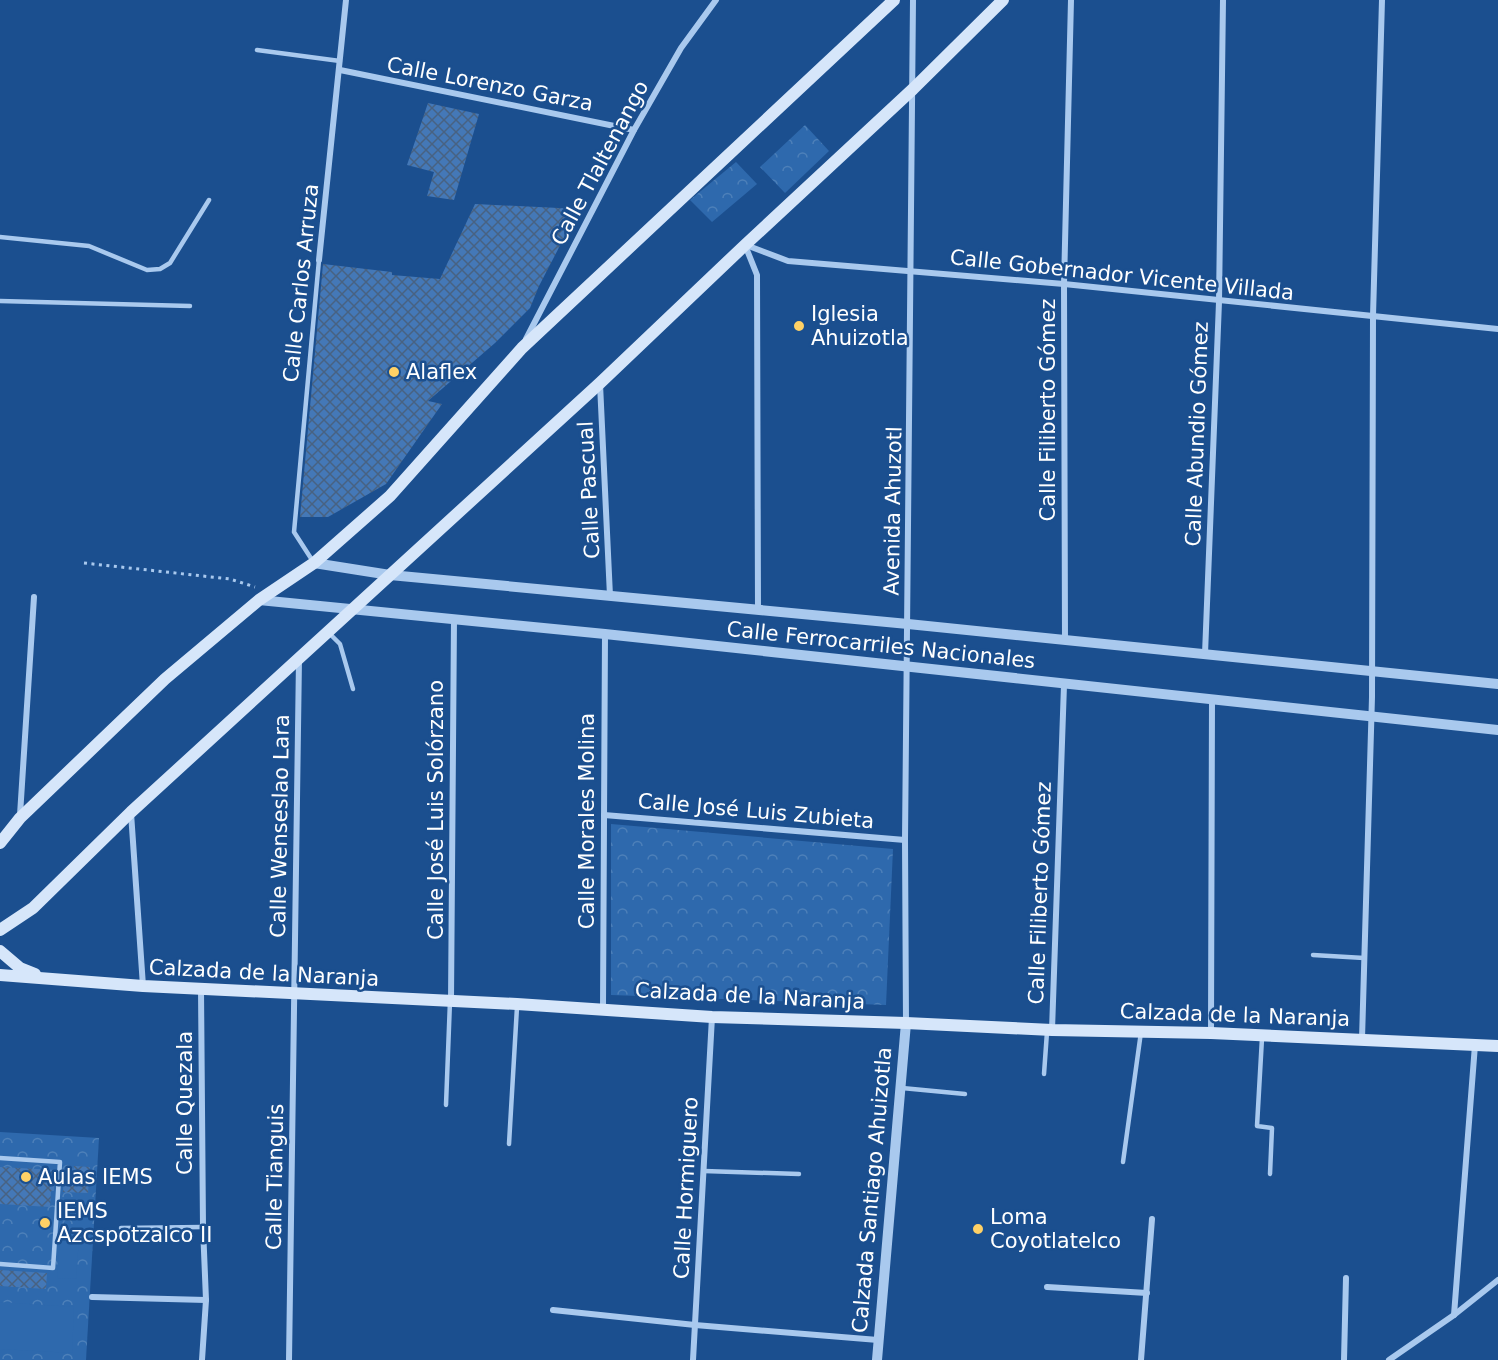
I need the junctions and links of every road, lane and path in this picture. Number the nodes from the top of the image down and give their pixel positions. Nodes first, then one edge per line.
1 (346, 0) edge
2 (716, 0) edge
3 (894, 0) edge
4 (913, 0) edge
5 (1003, 0) edge
6 (1071, 0) edge
7 (1223, 0) edge
8 (1382, 0) edge
9 (257, 50) dead end
10 (341, 61) junction
11 (340, 70) junction
12 (913, 89) junction
13 (634, 130) junction
14 (209, 200) dead end
15 (0, 237) edge
16 (745, 245) junction
17 (319, 260) joint
18 (911, 270) junction
19 (1064, 284) junction
20 (0, 301) edge
21 (1219, 302) junction
22 (189, 306) dead end
23 (1373, 316) junction
24 (1498, 329) edge
25 (522, 348) junction
26 (600, 383) junction
27 (84, 563) dead end
28 (314, 563) junction
29 (390, 575) junction
30 (271, 591) junction
31 (610, 596) junction
32 (34, 597) dead end
33 (259, 600) junction
34 (353, 609) junction
35 (758, 610) junction
36 (454, 619) junction
37 (908, 624) junction
38 (328, 632) junction
39 (605, 634) junction
40 (1065, 640) junction
41 (1205, 654) junction
42 (299, 659) junction
43 (908, 667) junction
44 (1372, 671) junction
45 (1498, 684) edge
46 (1064, 685) junction
47 (353, 689) dead end
48 (1212, 699) junction
49 (1371, 717) junction
50 (1498, 730) edge
51 (130, 812) junction
52 (604, 815) junction
53 (20, 818) junction
54 (905, 840) junction
55 (0, 843) edge
56 (0, 930) edge
57 (0, 951) edge
58 (1313, 956) dead end
59 (1364, 958) junction
60 (0, 975) edge
61 (45, 978) junction
62 (143, 986) junction
63 (201, 989) junction
64 (293, 994) junction
65 (451, 1001) junction
66 (517, 1004) junction
67 (603, 1008) junction
68 (712, 1017) junction
69 (906, 1023) junction
70 (1050, 1030) junction
71 (1141, 1032) junction
72 (1211, 1033) junction
73 (1262, 1035) junction
74 (1362, 1039) junction
75 (1475, 1045) junction
76 (1498, 1046) edge
77 (1044, 1074) dead end
78 (902, 1088) junction
79 (965, 1094) dead end
80 (446, 1105) dead end
81 (509, 1144) dead end
82 (0, 1158) edge
83 (1123, 1162) dead end
84 (704, 1171) junction
85 (799, 1174) dead end
86 (1270, 1174) dead end
87 (1152, 1219) dead end
88 (203, 1227) junction
89 (121, 1228) dead end
90 (0, 1264) edge
91 (1346, 1278) dead end
92 (1498, 1280) edge
93 (1047, 1287) dead end
94 (1147, 1293) junction
95 (92, 1296) dead end
96 (206, 1300) junction
97 (553, 1310) dead end
98 (1454, 1315) junction
99 (695, 1325) junction
100 (878, 1340) junction
101 (202, 1360) edge
102 (289, 1360) edge
103 (693, 1360) edge
104 (877, 1360) edge
105 (1141, 1360) edge
106 (1344, 1360) edge
107 (1389, 1360) edge

1 - 10 street, Calle Carlos Arruza
2 - 13 street, Calle Tlaltenango
3 - 25 main road
4 - 12 street, Avenida Ahuzotl
5 - 12 main road
6 - 19 street, Calle Filiberto Gómez
7 - 21 street, Calle Abundio Gómez
8 - 23 street
9 - 10 lane
10 - 11 street, Calle Carlos Arruza
11 - 13 street, Calle Lorenzo Garza
11 - 17 street, Calle Carlos Arruza
12 - 16 main road
12 - 18 street, Avenida Ahuzotl
13 - 25 street, Calle Tlaltenango
14 - 15 lane
16 - 18 street, Calle Gobernador Vicente Villada
16 - 26 main road
16 - 35 street
17 - 28 lane, Calle Carlos Arruza
18 - 19 street, Calle Gobernador Vicente Villada
18 - 37 street, Avenida Ahuzotl
19 - 21 street, Calle Gobernador Vicente Villada
19 - 40 street, Calle Filiberto Gómez
20 - 22 lane
21 - 23 street, Calle Gobernador Vicente Villada
21 - 41 street, Calle Abundio Gómez
23 - 24 street, Calle Gobernador Vicente Villada
23 - 44 street
25 - 28 main road
26 - 29 main road
26 - 31 street, Calle Pascual
27 - 30 path
28 - 29 street, Calle Ferrocarriles Nacionales
28 - 30 main road
29 - 31 street, Calle Ferrocarriles Nacionales
29 - 34 main road
30 - 33 main road
31 - 35 street, Calle Ferrocarriles Nacionales
32 - 53 street
33 - 34 street, Calle Ferrocarriles Nacionales
33 - 53 main road
34 - 36 street, Calle Ferrocarriles Nacionales
34 - 38 main road
35 - 37 street, Calle Ferrocarriles Nacionales
36 - 39 street, Calle Ferrocarriles Nacionales
36 - 65 street, Calle José Luis Solórzano
37 - 40 street, Calle Ferrocarriles Nacionales
37 - 43 street, Avenida Ahuzotl
38 - 42 main road
38 - 47 lane
39 - 43 street, Calle Ferrocarriles Nacionales
39 - 52 street, Calle Morales Molina
40 - 41 street, Calle Ferrocarriles Nacionales
41 - 44 street, Calle Ferrocarriles Nacionales
42 - 51 main road
42 - 64 street, Calle Wenseslao Lara
43 - 46 street, Calle Ferrocarriles Nacionales
43 - 54 street, Avenida Ahuzotl
44 - 45 street, Calle Ferrocarriles Nacionales
44 - 49 street
46 - 48 street, Calle Ferrocarriles Nacionales
46 - 70 street, Calle Filiberto Gómez
48 - 49 street, Calle Ferrocarriles Nacionales
48 - 72 street
49 - 50 street, Calle Ferrocarriles Nacionales
49 - 59 street
51 - 56 main road
51 - 62 street
52 - 54 street, Calle José Luis Zubieta
52 - 67 street, Calle Morales Molina
53 - 55 main road
54 - 69 street, Avenida Ahuzotl
57 - 61 main road
58 - 59 lane
59 - 74 street
60 - 61 main road, Calzada de la Naranja
61 - 62 main road, Calzada de la Naranja
62 - 63 main road, Calzada de la Naranja
63 - 64 main road, Calzada de la Naranja
63 - 88 street, Calle Quezala
64 - 65 main road, Calzada de la Naranja
64 - 102 street, Calle Tianguis
65 - 66 main road, Calzada de la Naranja
65 - 80 lane
66 - 67 main road, Calzada de la Naranja
66 - 81 lane
67 - 68 main road, Calzada de la Naranja
68 - 69 main road, Calzada de la Naranja
68 - 84 street, Calle Hormiguero
69 - 70 main road, Calzada de la Naranja
69 - 78 street, Calzada Santiago Ahuizotla
70 - 71 main road, Calzada de la Naranja
70 - 77 lane
71 - 72 main road, Calzada de la Naranja
71 - 83 lane
72 - 73 main road, Calzada de la Naranja
73 - 74 main road, Calzada de la Naranja
73 - 86 lane
74 - 75 main road, Calzada de la Naranja
75 - 76 main road, Calzada de la Naranja
75 - 98 street
78 - 79 lane
78 - 100 street, Calzada Santiago Ahuizotla
82 - 90 lane
84 - 85 lane
84 - 99 street, Calle Hormiguero
87 - 94 street
88 - 89 lane
88 - 96 street, Calle Quezala
91 - 106 street
92 - 98 street
93 - 94 street
94 - 105 street
95 - 96 street
96 - 101 street, Calle Quezala
97 - 99 street
98 - 107 street
99 - 100 street
99 - 103 street, Calle Hormiguero
100 - 104 street, Calzada Santiago Ahuizotla

